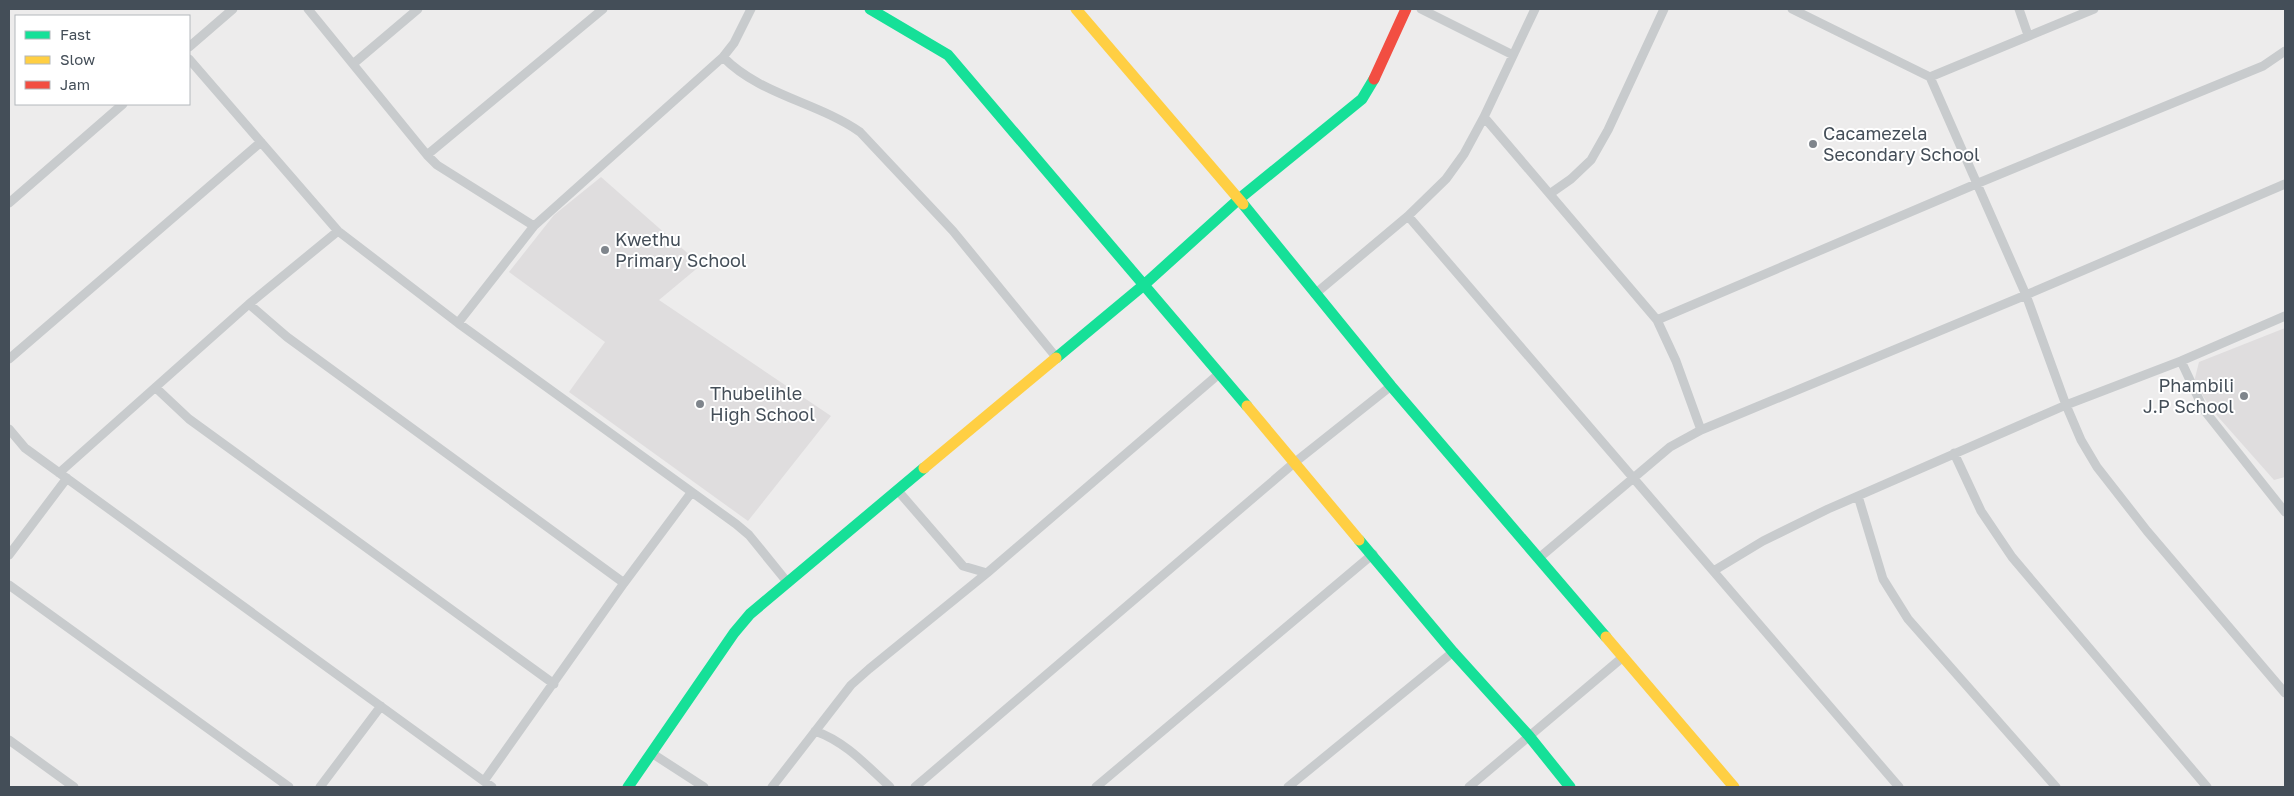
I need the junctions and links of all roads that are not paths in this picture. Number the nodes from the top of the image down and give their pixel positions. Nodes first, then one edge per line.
1 (232, 9) edge
2 (308, 9) edge
3 (418, 9) edge
4 (603, 9) edge
5 (751, 9) edge
6 (870, 9) edge
7 (1076, 9) edge
8 (1406, 9) edge
9 (1421, 9) edge
10 (1535, 9) edge
11 (1664, 9) edge
12 (1792, 9) edge
13 (2019, 9) edge
14 (2094, 9) edge
15 (2028, 35) junction
16 (190, 46) edge
17 (2285, 51) edge
18 (1513, 55) junction
19 (723, 57) junction
20 (190, 59) edge
21 (353, 64) junction
22 (1930, 77) junction
23 (122, 105) edge
24 (1484, 117) junction
25 (261, 142) junction
26 (427, 155) junction
27 (1976, 184) junction
28 (2285, 184) edge
29 (1551, 193) junction
30 (1239, 199) junction
31 (9, 203) edge
32 (1408, 216) junction
33 (534, 226) junction
34 (338, 231) junction
35 (1145, 284) junction
36 (1315, 294) junction
37 (2026, 295) junction
38 (249, 304) junction
39 (2285, 316) edge
40 (1657, 320) junction
41 (458, 324) junction
42 (1056, 358) junction
43 (9, 359) edge
44 (2181, 361) junction
45 (1220, 373) junction
46 (1391, 386) junction
47 (156, 388) junction
48 (2066, 405) junction
49 (9, 429) edge
50 (1701, 430) junction
51 (1954, 453) junction
52 (1294, 463) junction
53 (63, 475) junction
54 (1633, 478) junction
55 (899, 492) junction
56 (692, 493) junction
57 (1858, 496) junction
58 (2285, 512) edge
59 (1373, 554) junction
60 (9, 555) edge
61 (1539, 558) junction
62 (1715, 570) junction
63 (987, 572) junction
64 (624, 583) junction
65 (788, 583) junction
66 (9, 585) edge
67 (1453, 652) junction
68 (1623, 657) junction
69 (554, 684) junction
70 (2285, 693) edge
71 (380, 706) junction
72 (815, 731) junction
73 (1528, 736) junction
74 (9, 740) edge
75 (652, 754) junction
76 (484, 781) junction
77 (2203, 786) edge
78 (74, 787) edge
79 (289, 787) edge
80 (320, 787) edge
81 (492, 787) edge
82 (628, 787) edge
83 (704, 787) edge
84 (772, 787) edge
85 (890, 787) edge
86 (915, 787) edge
87 (1096, 787) edge
88 (1288, 787) edge
89 (1469, 787) edge
90 (1570, 787) edge
91 (1734, 787) edge
92 (1899, 787) edge
93 (2056, 787) edge

1 - 16 street
2 - 21 street
3 - 21 street
4 - 26 street
5 - 19 street
6 - 35 street
7 - 30 street
8 - 30 street
9 - 18 street
10 - 18 street
11 - 29 street
12 - 22 street
13 - 15 street
14 - 15 street
15 - 22 street
17 - 27 street
18 - 24 street
19 - 33 street
19 - 42 street
20 - 25 street
21 - 26 street
22 - 27 street
23 - 31 street
24 - 29 street
24 - 32 street
25 - 34 street
25 - 43 street
26 - 33 street
27 - 37 street
27 - 40 street
28 - 37 street
29 - 40 street
30 - 35 street
30 - 36 street
32 - 36 street
32 - 54 street
33 - 41 street
34 - 38 street
34 - 41 street
35 - 42 street
35 - 45 street
36 - 46 street
37 - 48 street
37 - 50 street
38 - 47 street
38 - 64 street
39 - 44 street
40 - 50 street
41 - 56 street
42 - 55 street
44 - 48 street
44 - 58 street
45 - 52 street
45 - 63 street
46 - 52 street
46 - 61 street
47 - 53 street
47 - 69 street
48 - 51 street
48 - 70 street
49 - 53 street
50 - 54 street
51 - 57 street
51 - 77 street
52 - 59 street
52 - 86 street
53 - 60 street
53 - 71 street
54 - 61 street
54 - 62 street
55 - 63 street
55 - 65 street
56 - 64 street
56 - 65 street
57 - 62 street
57 - 93 street
59 - 67 street
59 - 87 street
61 - 68 street
62 - 92 street
63 - 72 street
64 - 69 street
65 - 75 street
66 - 79 street
67 - 73 street
67 - 88 street
68 - 73 street
68 - 91 street
69 - 76 street
71 - 76 street
71 - 80 street
72 - 84 street
72 - 85 street
73 - 89 street
73 - 90 street
74 - 78 street
75 - 82 street
75 - 83 street
76 - 81 street

